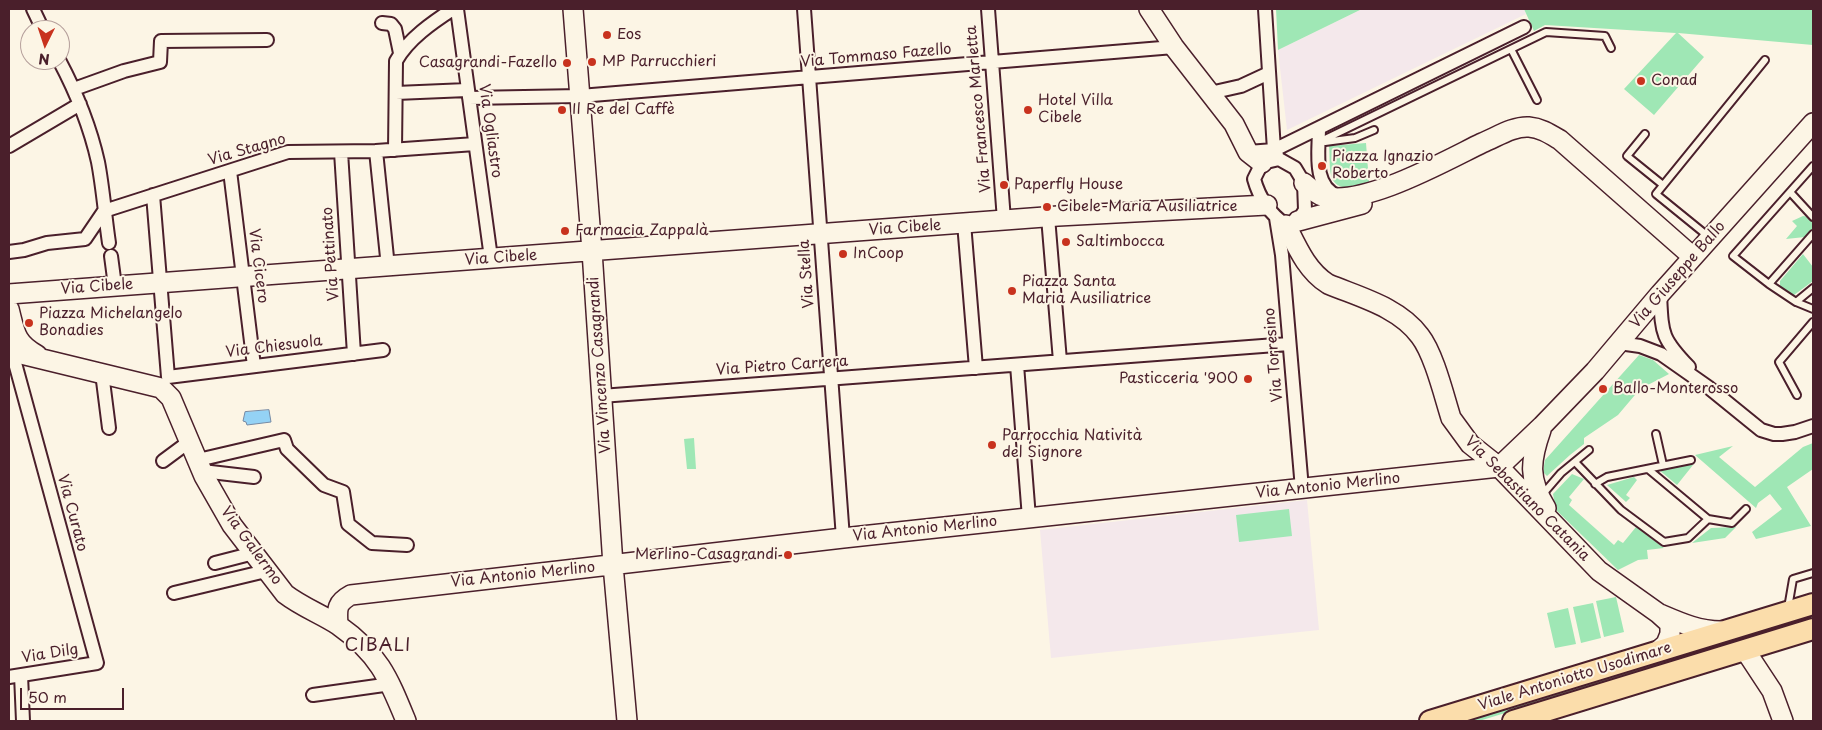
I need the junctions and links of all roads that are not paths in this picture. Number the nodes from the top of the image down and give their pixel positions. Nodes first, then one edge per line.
1 (455, 9) edge
2 (573, 9) edge
3 (804, 9) edge
4 (988, 9) edge
5 (1148, 9) edge
6 (1265, 9) edge
7 (382, 23) dead end
8 (1524, 26) dead end
9 (267, 40) dead end
10 (1174, 47) junction
11 (1611, 48) dead end
12 (1511, 49) junction
13 (400, 53) junction
14 (1765, 60) dead end
15 (992, 62) junction
16 (64, 70) edge
17 (1269, 73) junction
18 (809, 78) junction
19 (74, 89) junction
20 (396, 93) junction
21 (1210, 93) junction
22 (468, 94) junction
23 (580, 96) junction
24 (1537, 100) dead end
25 (80, 104) junction
26 (1813, 123) edge
27 (1319, 128) junction
28 (1374, 130) dead end
29 (1645, 134) dead end
30 (1319, 142) junction
31 (1290, 143) junction
32 (475, 144) junction
33 (9, 146) edge
34 (395, 150) junction
35 (376, 151) junction
36 (341, 152) junction
37 (1266, 156) junction
38 (1813, 166) edge
39 (230, 171) junction
40 (1300, 175) junction
41 (1663, 185) junction
42 (1387, 187) junction
43 (1790, 192) junction
44 (153, 195) junction
45 (1345, 198) junction
46 (104, 211) junction
47 (1004, 214) junction
48 (1048, 217) junction
49 (1282, 217) junction
50 (1813, 217) edge
51 (959, 223) junction
52 (820, 234) junction
53 (1813, 234) edge
54 (1710, 238) junction
55 (592, 251) junction
56 (9, 252) edge
57 (1693, 257) junction
58 (491, 258) junction
59 (388, 267) junction
60 (348, 270) junction
61 (244, 276) junction
62 (161, 282) junction
63 (1769, 284) junction
64 (115, 286) junction
65 (1813, 288) edge
66 (9, 294) edge
67 (1660, 294) junction
68 (1796, 302) junction
69 (1813, 309) edge
70 (9, 316) edge
71 (1813, 322) edge
72 (1619, 343) junction
73 (1288, 344) junction
74 (383, 350) dead end
75 (10, 352) edge
76 (354, 354) junction
77 (47, 360) junction
78 (1065, 361) junction
79 (254, 366) junction
80 (971, 368) junction
81 (1018, 371) junction
82 (102, 373) junction
83 (830, 379) junction
84 (164, 382) junction
85 (1708, 387) junction
86 (1797, 395) dead end
87 (601, 396) junction
88 (1542, 426) junction
89 (1813, 426) edge
90 (109, 428) dead end
91 (1656, 434) dead end
92 (190, 441) junction
93 (1589, 450) dead end
94 (1691, 460) dead end
95 (163, 461) dead end
96 (1575, 462) junction
97 (1663, 465) junction
98 (200, 466) junction
99 (1499, 467) junction
100 (1648, 468) junction
101 (254, 478) dead end
102 (1596, 484) junction
103 (1302, 489) junction
104 (1540, 498) junction
105 (1746, 510) dead end
106 (1030, 518) junction
107 (1708, 519) junction
108 (1560, 530) junction
109 (843, 538) junction
110 (407, 545) dead end
111 (254, 553) junction
112 (215, 564) dead end
113 (613, 565) junction
114 (266, 570) junction
115 (1813, 573) edge
116 (174, 593) dead end
117 (1813, 604) edge
118 (1787, 612) junction
119 (1658, 613) junction
120 (338, 625) junction
121 (1813, 629) edge
122 (1721, 632) junction
123 (1745, 650) junction
124 (1658, 652) junction
125 (97, 663) joint
126 (15, 676) edge
127 (391, 684) junction
128 (313, 695) dead end
129 (23, 721) edge
130 (406, 721) edge
131 (627, 721) edge
132 (1430, 721) edge
133 (1513, 721) edge
134 (1782, 721) edge

1 - 13 street
1 - 22 street, Via Ogliastro
2 - 23 main road, Via Vincenzo Casagrandi
3 - 18 street, Via Stella
4 - 15 street, Via Francesco Marletta
5 - 10 main road
6 - 17 street
7 - 13 street
8 - 27 street
9 - 19 street
10 - 15 street, Via Tommaso Fazello
10 - 21 main road
11 - 12 lane
12 - 24 lane
12 - 30 lane
13 - 20 street
14 - 41 lane
15 - 18 street, Via Tommaso Fazello
15 - 47 street, Via Francesco Marletta
16 - 19 street
17 - 21 street
17 - 37 street
18 - 23 street, Via Tommaso Fazello
18 - 52 street, Via Stella
19 - 25 street
20 - 22 street, Via Tommaso Fazello
20 - 34 street
21 - 37 main road
22 - 23 street, Via Tommaso Fazello
22 - 32 street, Via Ogliastro
23 - 55 main road, Via Vincenzo Casagrandi
25 - 33 street
25 - 46 street
26 - 54 main road, Via Giuseppe Ballo
27 - 30 street
27 - 31 street
28 - 30 lane
29 - 41 lane
30 - 45 street
31 - 37 street
31 - 40 street
32 - 34 street, Via Stagno
32 - 58 street, Via Ogliastro
34 - 35 street, Via Stagno
35 - 36 street, Via Stagno
35 - 59 street
36 - 39 street, Via Stagno
36 - 60 street, Via Pettinato
37 - 40 street
37 - 49 street
38 - 43 lane
39 - 44 street, Via Stagno
39 - 61 street, Via Cicero
40 - 45 main road
40 - 49 street
41 - 54 lane
42 - 45 main road
42 - 49 main road, Via Cibele
42 - 57 main road
43 - 50 lane
43 - 63 lane
44 - 46 street, Via Stagno
44 - 62 street
46 - 56 street
46 - 64 street
47 - 48 main road, Via Cibele
47 - 51 main road, Via Cibele
48 - 49 main road, Via Cibele
48 - 78 street
49 - 73 street, Via Torresino
49 - 99 main road, Via Sebastiano Catania
51 - 52 main road, Via Cibele
51 - 80 street
52 - 55 main road, Via Cibele
52 - 83 street, Via Stella
53 - 63 lane
54 - 57 main road, Via Giuseppe Ballo
55 - 58 main road, Via Cibele
55 - 87 main road, Via Vincenzo Casagrandi
57 - 67 main road, Via Giuseppe Ballo
58 - 59 main road, Via Cibele
59 - 60 main road, Via Cibele
60 - 61 main road, Via Cibele
60 - 76 street, Via Pettinato
61 - 62 main road, Via Cibele
61 - 79 street, Via Cicero
62 - 64 main road, Via Cibele
62 - 84 street
63 - 68 lane
64 - 66 main road, Via Cibele
65 - 68 lane
67 - 72 main road, Via Giuseppe Ballo
67 - 85 street
68 - 69 lane
70 - 77 main road
71 - 86 lane
72 - 85 street
72 - 88 main road, Via Giuseppe Ballo
73 - 78 street
73 - 103 street, Via Torresino
74 - 76 street, Via Chiesuola
75 - 77 main road
75 - 125 street, Via Curato
76 - 79 street, Via Chiesuola
77 - 82 main road
78 - 81 street, Via Pietro Carrera
79 - 84 street, Via Chiesuola
80 - 81 street, Via Pietro Carrera
80 - 83 street, Via Pietro Carrera
81 - 106 street
82 - 84 main road
82 - 90 street
83 - 87 street, Via Pietro Carrera
83 - 109 street, Via Stella
84 - 92 main road, Via Galermo
85 - 89 street
87 - 113 main road, Via Vincenzo Casagrandi
88 - 99 main road, Via Giuseppe Ballo
88 - 104 main road
91 - 97 lane
92 - 95 street
92 - 98 main road, Via Galermo
93 - 96 lane
94 - 97 lane
96 - 102 lane
96 - 104 lane
97 - 100 lane
98 - 101 street
98 - 110 street
98 - 111 main road, Via Galermo
99 - 103 main road, Via Antonio Merlino
99 - 108 main road, Via Sebastiano Catania
100 - 102 lane
100 - 107 lane
102 - 107 lane
103 - 106 main road, Via Antonio Merlino
104 - 108 main road
105 - 107 lane
106 - 109 main road, Via Antonio Merlino
108 - 119 main road, Via Sebastiano Catania
109 - 113 main road, Via Antonio Merlino
111 - 112 street
111 - 114 main road, Via Galermo
113 - 120 main road, Via Antonio Merlino
113 - 131 main road, Via Vincenzo Casagrandi
114 - 116 street
114 - 120 main road, Via Galermo
115 - 118 lane
117 - 118 main road, Viale Antoniotto Usodimare
118 - 122 main road, Viale Antoniotto Usodimare
119 - 122 main road
119 - 124 main road
120 - 127 main road, Via Galermo
121 - 123 main road, Viale Antoniotto Usodimare
122 - 124 main road, Viale Antoniotto Usodimare
123 - 133 main road, Viale Antoniotto Usodimare
123 - 134 main road
124 - 132 main road, Viale Antoniotto Usodimare
125 - 126 street, Via Dilg
126 - 129 street
127 - 128 street
127 - 130 main road, Via Galermo

